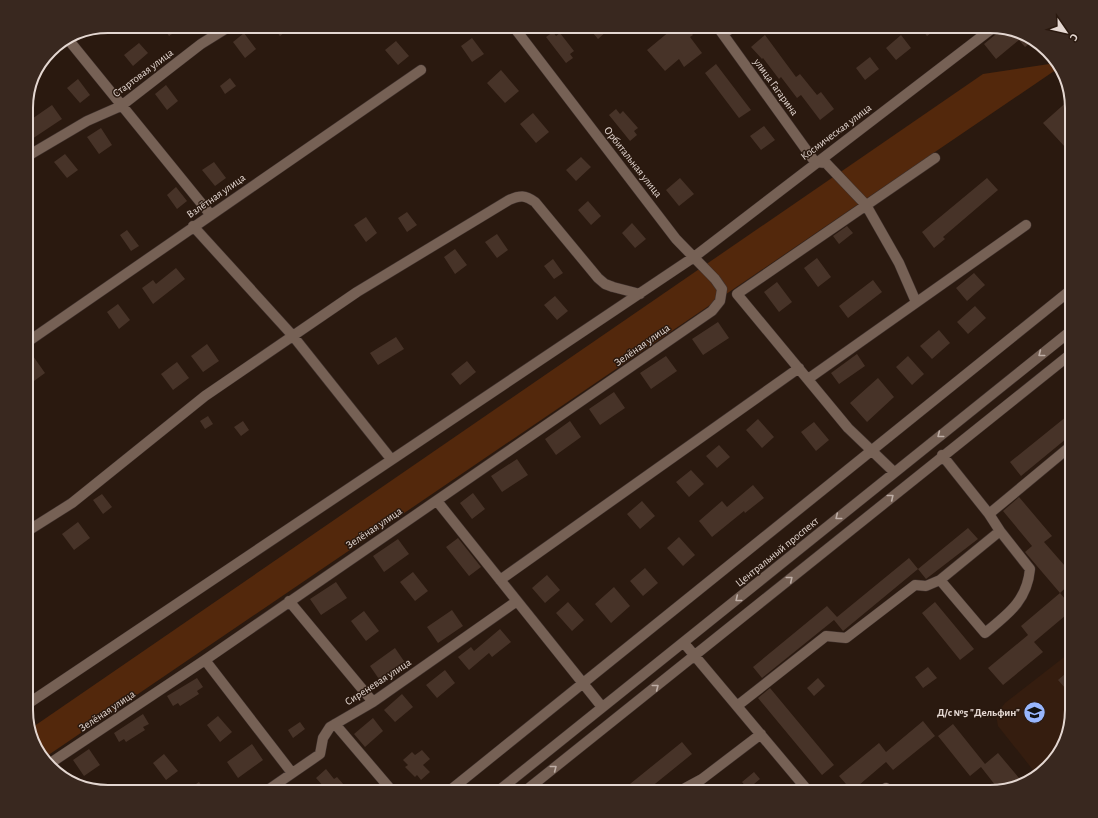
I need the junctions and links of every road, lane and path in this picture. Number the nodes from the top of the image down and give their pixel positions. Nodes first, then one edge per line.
1 (219, 33) edge
2 (518, 33) edge
3 (722, 33) edge
4 (986, 33) edge
5 (71, 43) edge
6 (420, 70) dead end
7 (121, 106) junction
8 (33, 153) edge
9 (934, 158) dead end
10 (815, 162) junction
11 (866, 205) junction
12 (210, 214) junction
13 (1026, 225) dead end
14 (193, 226) junction
15 (694, 257) junction
16 (640, 294) junction
17 (737, 294) junction
18 (1065, 295) edge
19 (720, 301) junction
20 (916, 302) junction
21 (293, 336) junction
22 (1065, 336) edge
23 (33, 338) edge
24 (1065, 358) edge
25 (798, 368) junction
26 (808, 379) junction
27 (873, 451) junction
28 (1065, 451) edge
29 (942, 455) junction
30 (391, 459) junction
31 (894, 472) junction
32 (437, 501) junction
33 (989, 514) junction
34 (33, 528) edge
35 (1000, 531) junction
36 (500, 580) junction
37 (940, 580) junction
38 (289, 601) junction
39 (517, 601) junction
40 (684, 643) junction
41 (695, 656) junction
42 (204, 660) junction
43 (583, 683) junction
44 (33, 700) edge
45 (373, 702) junction
46 (737, 706) junction
47 (602, 707) junction
48 (335, 724) junction
49 (761, 734) junction
50 (53, 761) edge
51 (292, 773) junction
52 (275, 785) edge
53 (387, 785) edge
54 (457, 785) edge
55 (507, 785) edge
56 (533, 785) edge
57 (691, 785) edge
58 (803, 785) edge

1 - 7 street, Стартовая улица
2 - 15 street, Орбитальная улица
3 - 10 street, улица Гагарина
4 - 10 street, Космическая улица
5 - 7 street
6 - 12 street, Взлётная улица
7 - 8 street, Стартовая улица
7 - 12 street
9 - 11 street
10 - 11 street
10 - 15 street, Космическая улица
11 - 17 street
11 - 20 street
12 - 14 street, Взлётная улица
13 - 20 street
14 - 21 street
14 - 23 street, Взлётная улица
15 - 16 street, Космическая улица
15 - 19 street, Орбитальная улица
16 - 21 street
16 - 30 street, Космическая улица
17 - 19 street
17 - 25 street
18 - 27 street
19 - 32 street, Зелёная улица
20 - 26 street
21 - 30 street
21 - 34 street
22 -> 31 street, Центральный проспект
24 - 29 street
25 - 26 street
25 - 36 street
26 - 27 street
27 - 31 street
27 - 43 street
28 - 33 street
29 - 33 street
41 -> 29 street
30 - 44 street, Космическая улица
31 -> 40 street, Центральный проспект
32 - 36 street
32 - 38 street, Зелёная улица
33 - 35 street
35 - 37 street
35 - 37 street
36 - 39 street
37 - 46 street
38 - 42 street, Зелёная улица
38 - 45 street
39 - 43 street
39 - 45 street, Сиреневая улица
40 - 41 street
40 - 47 street, Центральный проспект
41 - 46 street
56 -> 41 street
42 - 50 street, Зелёная улица
42 - 51 street
43 - 47 street
43 - 54 street
45 - 48 street, Сиреневая улица
46 - 49 street
47 - 55 street, Центральный проспект
48 - 51 street, Сиреневая улица
48 - 53 street
49 - 57 street
49 - 58 street
51 - 52 street, Сиреневая улица

